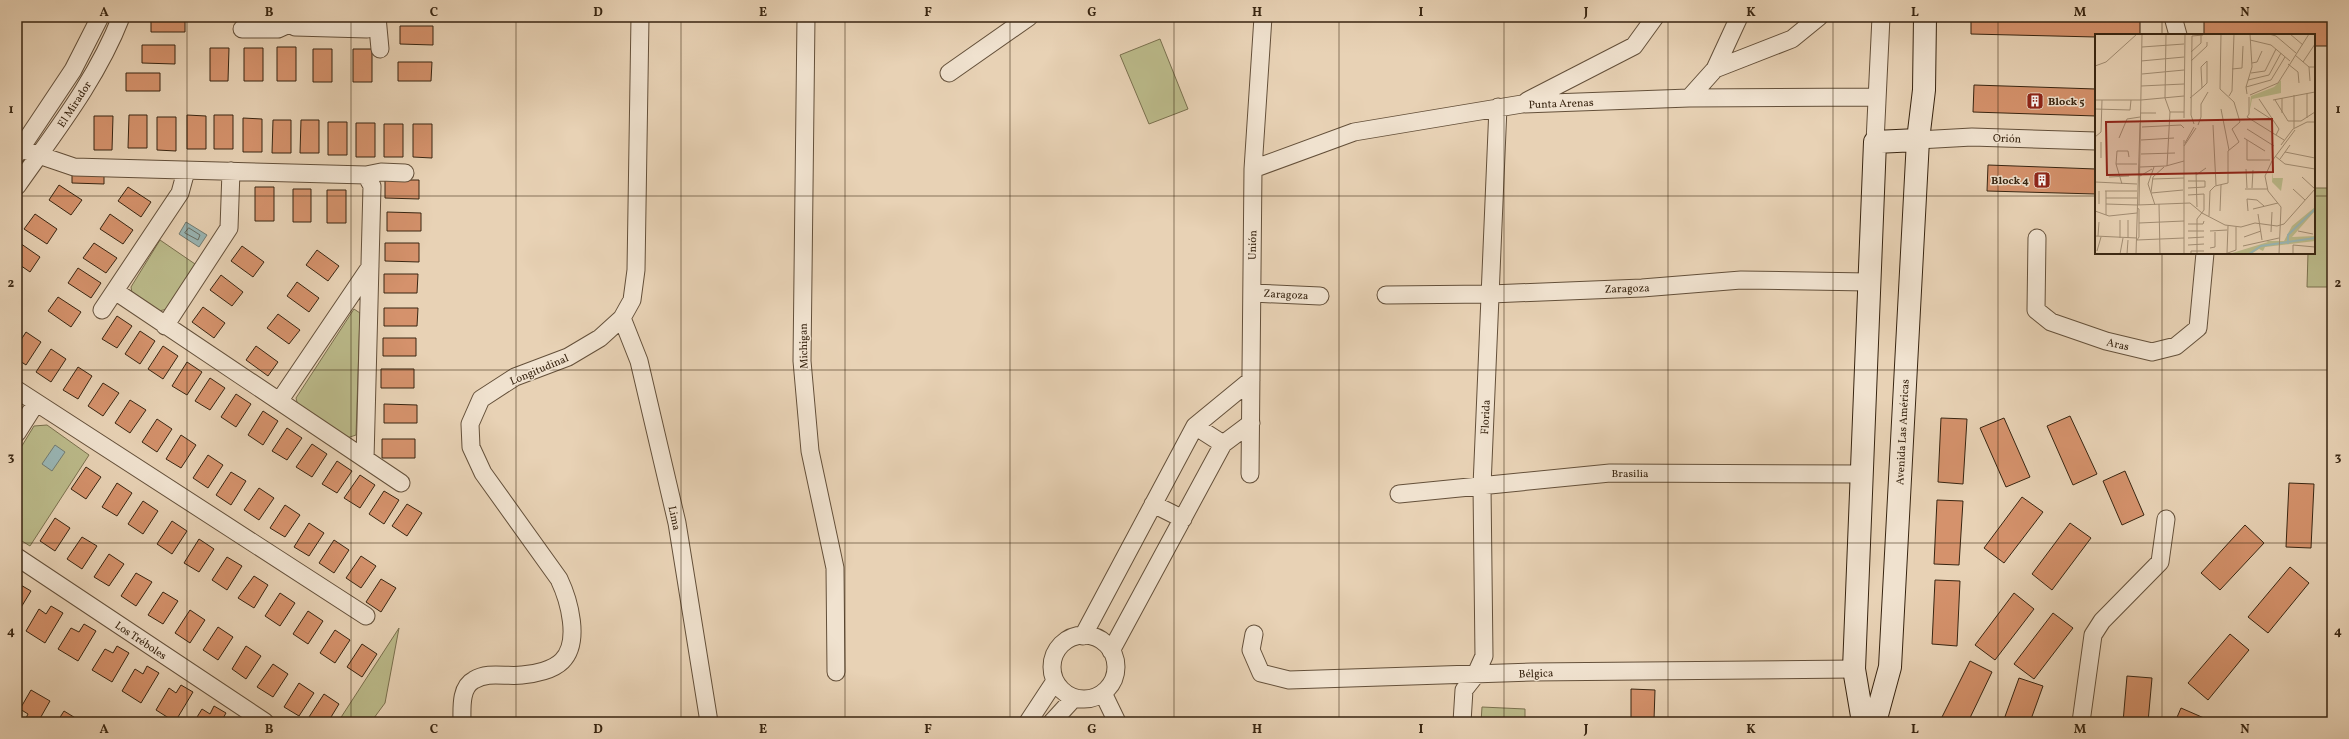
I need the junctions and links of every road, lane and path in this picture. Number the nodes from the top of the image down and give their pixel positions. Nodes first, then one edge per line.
1 (100, 17) edge
2 (121, 17) edge
3 (640, 17) edge
4 (806, 17) edge
5 (1029, 17) edge
6 (1263, 17) edge
7 (1655, 17) edge
8 (1739, 17) edge
9 (1818, 17) edge
10 (1882, 17) edge
11 (1925, 17) edge
12 (2173, 17) edge
13 (289, 20) edge
14 (377, 22) edge
15 (242, 29) dead end
16 (2178, 34) edge
17 (380, 49) dead end
18 (1715, 70) junction
19 (949, 73) dead end
20 (1689, 98) junction
21 (1877, 98) junction
22 (1522, 104) junction
23 (1498, 107) junction
24 (1918, 140) junction
25 (2095, 140) edge
26 (1875, 142) junction
27 (19, 152) edge
28 (38, 156) junction
29 (1253, 169) junction
30 (186, 171) junction
31 (231, 171) junction
32 (405, 173) dead end
33 (366, 175) junction
34 (17, 186) edge
35 (2037, 238) dead end
36 (2205, 254) edge
37 (370, 267) junction
38 (1868, 282) junction
39 (115, 291) junction
40 (1252, 293) junction
41 (1491, 294) junction
42 (1386, 295) dead end
43 (1320, 296) dead end
44 (102, 310) dead end
45 (622, 318) junction
46 (165, 326) junction
47 (1251, 380) junction
48 (17, 390) edge
49 (280, 400) junction
50 (36, 403) junction
51 (1250, 423) junction
52 (1195, 426) junction
53 (17, 432) edge
54 (1223, 444) junction
55 (365, 459) junction
56 (1250, 474) dead end
57 (1862, 474) junction
58 (401, 483) dead end
59 (1482, 486) junction
60 (1399, 494) dead end
61 (1153, 504) junction
62 (1182, 518) junction
63 (2166, 519) dead end
64 (17, 558) edge
65 (366, 616) dead end
66 (1254, 634) dead end
67 (1083, 636) junction
68 (1111, 651) junction
69 (1854, 669) junction
70 (836, 672) dead end
71 (1475, 676) junction
72 (1055, 681) junction
73 (1103, 693) junction
74 (1074, 698) junction
75 (265, 722) edge
76 (462, 722) edge
77 (709, 722) edge
78 (1028, 722) edge
79 (1052, 722) edge
80 (1117, 722) edge
81 (1462, 722) edge
82 (1863, 722) edge
83 (1875, 722) edge
84 (2081, 722) edge

1 - 27 street, El Mirador
2 - 28 street, El Mirador
3 - 45 street, Longitudinal
4 - 70 street, Michigan
5 - 19 street
6 - 29 street, Unión
7 - 22 street
8 - 18 street
9 - 18 street
10 - 21 street
11 - 24 street, Avenida Las Américas
12 - 16 street
13 - 14 street
13 - 15 street
14 - 17 street
18 - 20 street
20 - 21 street, Punta Arenas
20 - 22 street, Punta Arenas
21 - 26 street
22 - 23 street, Punta Arenas
23 - 29 street, Punta Arenas
23 - 41 street, Florida
24 - 25 street, Orión
24 - 26 street
24 - 83 street, Avenida Las Américas
26 - 38 street
27 - 28 street
28 - 30 street
28 - 34 street, El Mirador
29 - 40 street, Unión
30 - 31 street
30 - 39 street
31 - 33 street
31 - 46 street
32 - 33 street
33 - 37 street
35 - 36 street, Aras
37 - 49 street
37 - 55 street
38 - 41 street, Zaragoza
38 - 57 street
39 - 44 street
39 - 46 street
40 - 43 street, Zaragoza
40 - 47 street, Unión
41 - 42 street, Zaragoza
41 - 59 street, Florida
45 - 76 street, Longitudinal
45 - 77 street, Lima
46 - 49 street
47 - 51 street, Unión
47 - 52 street
48 - 50 street
49 - 55 street
50 - 53 street
50 - 65 street
51 - 54 street
51 - 56 street, Unión
52 - 54 street
52 - 61 street
54 - 62 street
55 - 58 street
57 - 59 street, Brasilia
57 - 69 street
59 - 60 street, Brasilia
59 - 71 street, Florida
61 - 62 street
61 - 67 street
62 - 68 street
63 - 84 street
64 - 75 street, Los Tréboles
66 - 71 street, Bélgica
67 - 68 street
67 - 72 street
68 - 73 street
69 - 71 street, Bélgica
69 - 82 street
71 - 81 street, Florida
72 - 74 street
72 - 78 street
73 - 74 street
73 - 80 street
74 - 79 street

